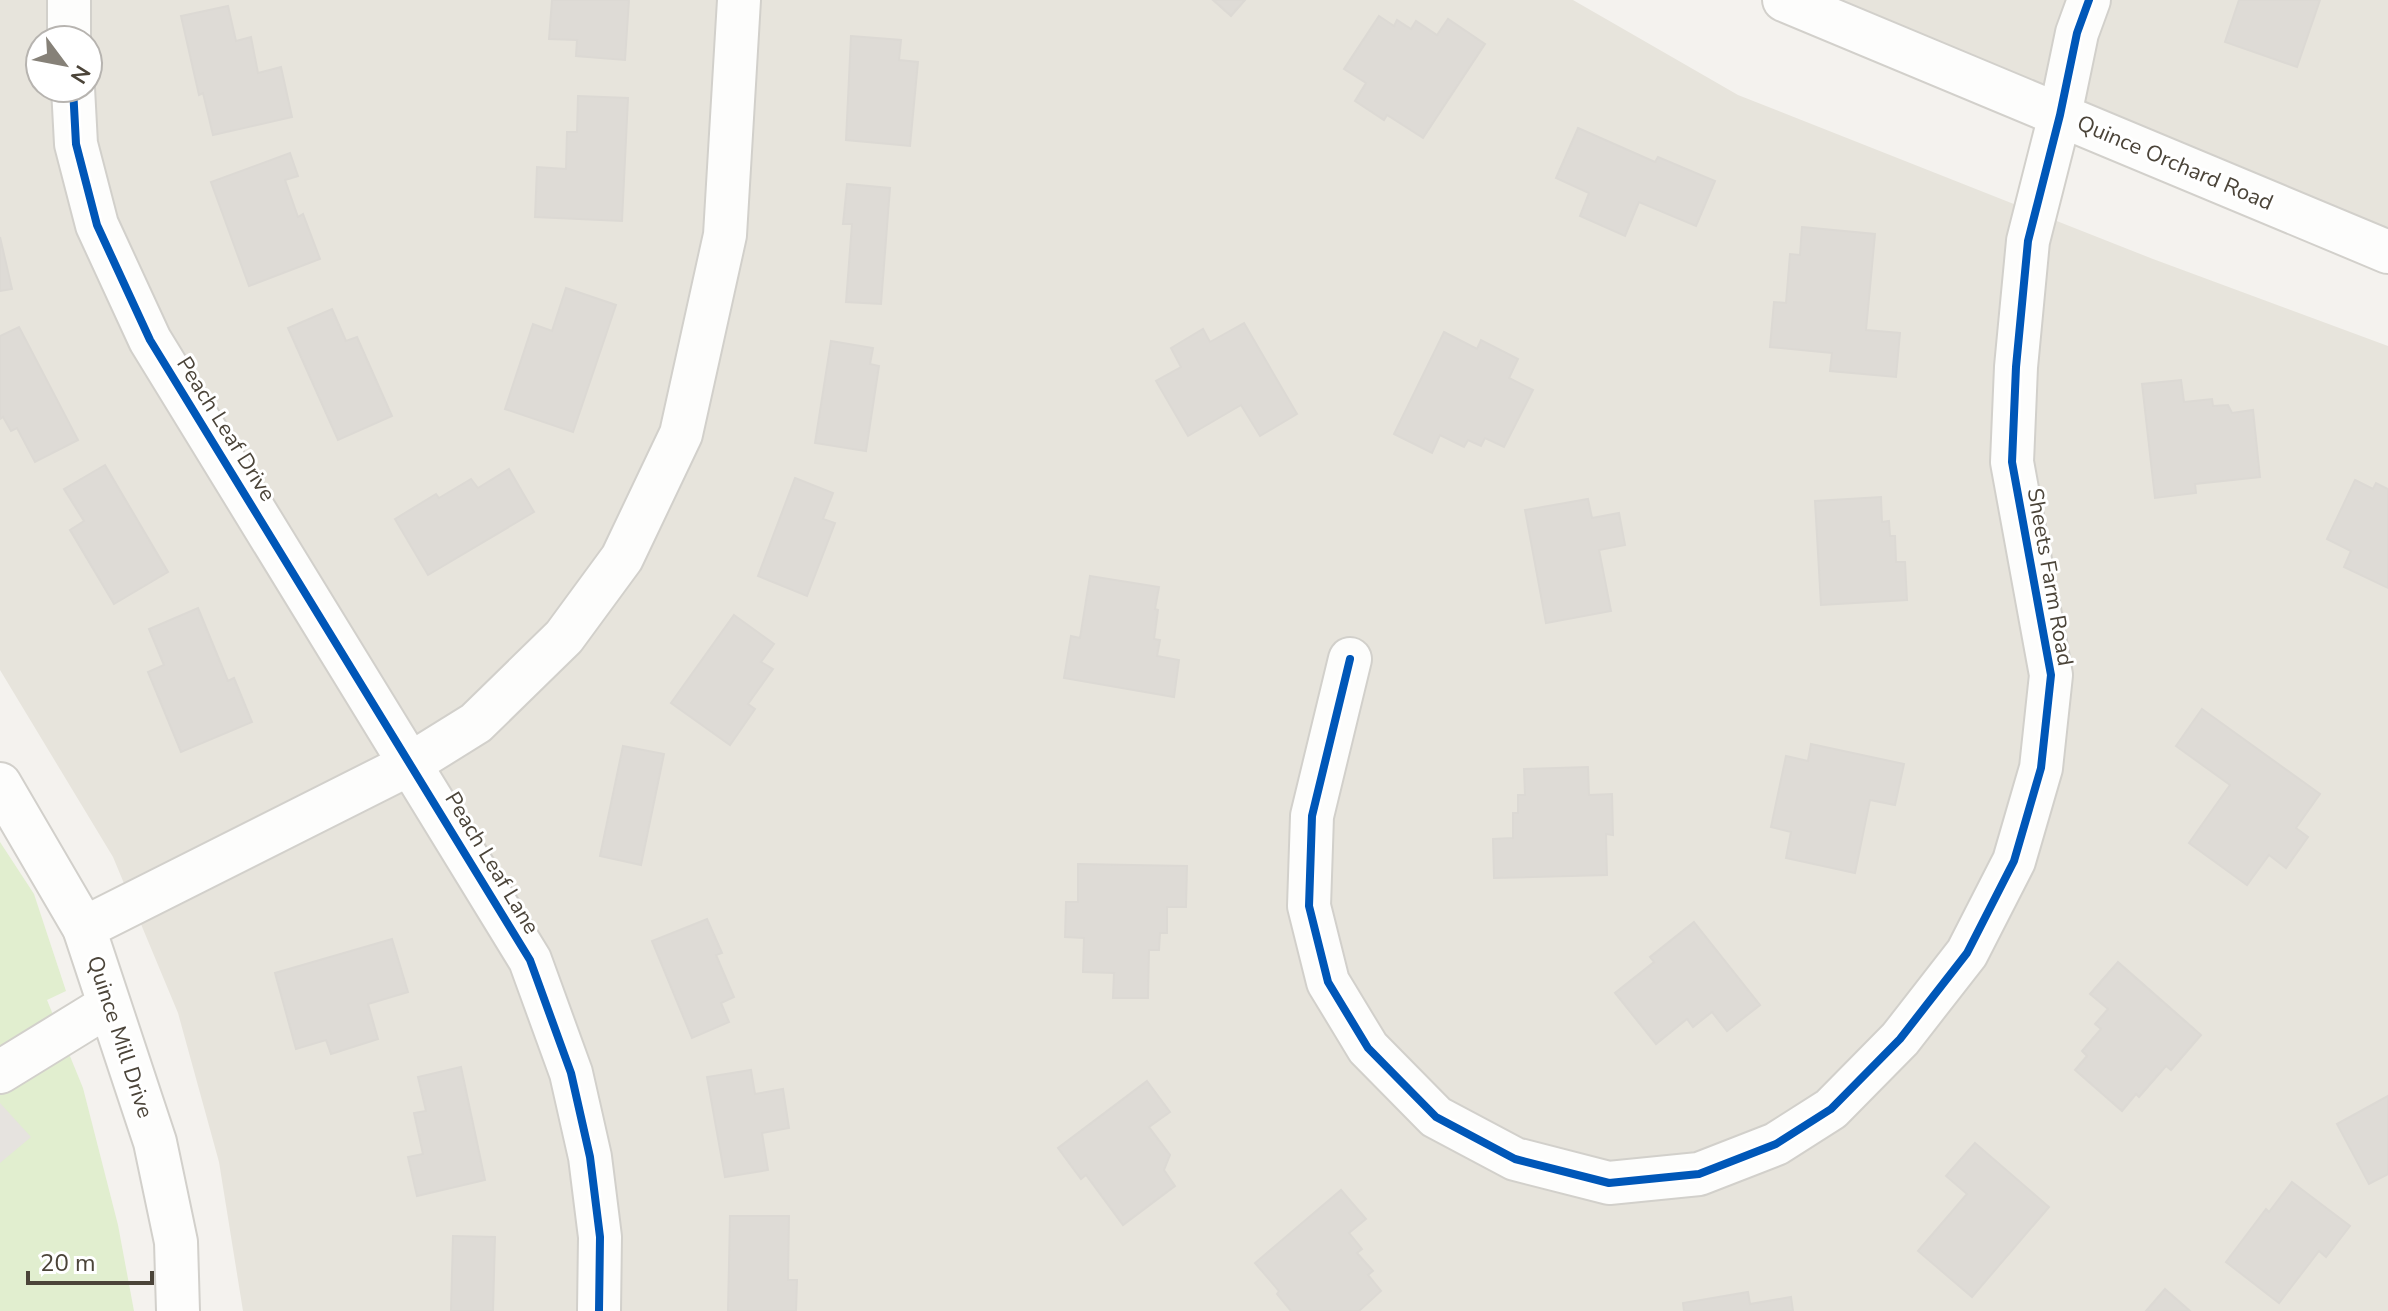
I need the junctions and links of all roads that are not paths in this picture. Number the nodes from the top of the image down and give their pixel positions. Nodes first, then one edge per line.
1 (69, 0) edge
2 (739, 0) edge
3 (1784, 0) edge
4 (2089, 0) edge
5 (69, 24) edge
6 (74, 104) edge
7 (2060, 115) junction
8 (2388, 252) edge
9 (1350, 659) dead end
10 (410, 764) junction
11 (0, 784) edge
12 (84, 928) junction
13 (109, 1005) junction
14 (0, 1072) edge
15 (178, 1311) edge
16 (599, 1311) edge

1 - 5 street
2 - 10 street
3 - 7 street, Quince Orchard Road
4 - 7 street, Sheets Farm Road
6 - 10 street, Peach Leaf Drive
7 - 8 street, Quince Orchard Road
7 - 9 street, Sheets Farm Road
10 - 12 street
10 - 16 street, Peach Leaf Lane
11 - 12 street, Quince Mill Drive
12 - 13 street, Quince Mill Drive
13 - 14 street
13 - 15 street, Quince Mill Drive

